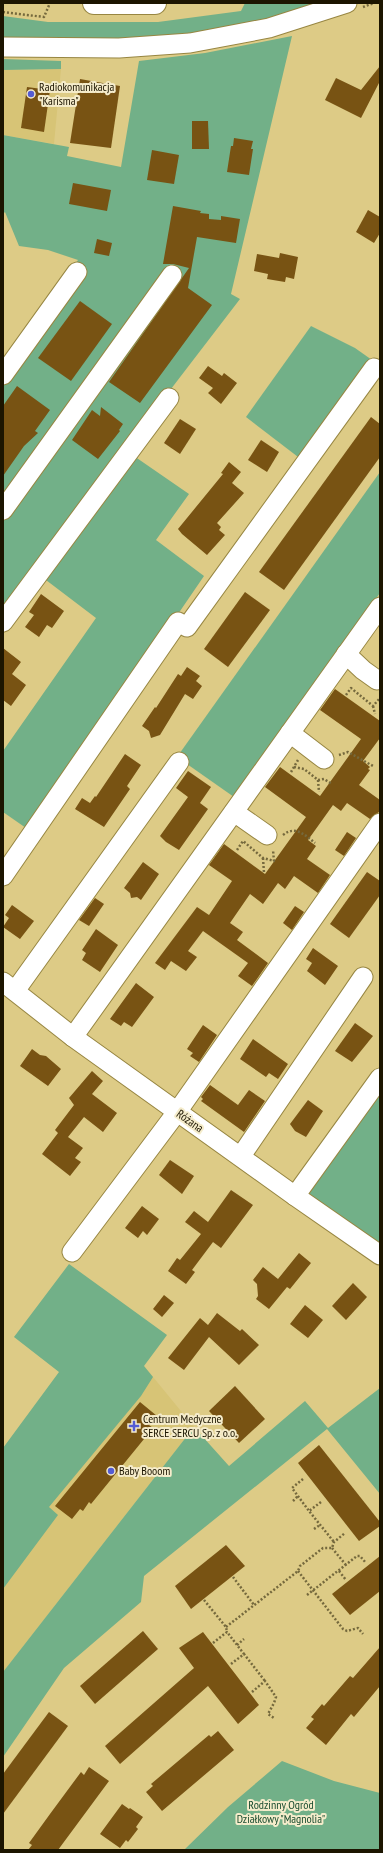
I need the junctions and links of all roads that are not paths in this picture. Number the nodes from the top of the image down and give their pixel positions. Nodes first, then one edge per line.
1 (94, 3) edge
2 (155, 3) edge
3 (347, 3) edge
4 (3, 47) edge
5 (78, 272) dead end
6 (172, 275) dead end
7 (374, 368) dead end
8 (3, 375) edge
9 (169, 398) dead end
10 (3, 510) edge
11 (380, 607) edge
12 (3, 622) edge
13 (346, 654) junction
14 (379, 694) edge
15 (290, 733) junction
16 (179, 762) dead end
17 (329, 763) road end
18 (234, 812) junction
19 (380, 823) edge
20 (267, 835) dead end
21 (3, 876) edge
22 (364, 977) dead end
23 (9, 986) edge
24 (73, 1037) junction
25 (380, 1078) edge
26 (177, 1112) junction
27 (241, 1156) junction
28 (294, 1196) junction
29 (72, 1252) dead end
30 (380, 1255) edge

1 - 2 main road
3 - 4 street
5 - 8 street
6 - 10 street
7 - 21 street
9 - 12 street
11 - 13 street
13 - 14 street
13 - 15 street
15 - 17 street
15 - 18 street
16 - 23 street
18 - 20 street
18 - 24 street
19 - 26 street
22 - 27 street
23 - 24 street, Różana
24 - 26 street, Różana
25 - 28 street
26 - 27 street, Różana
26 - 29 street
27 - 28 street, Różana
28 - 30 street, Różana

